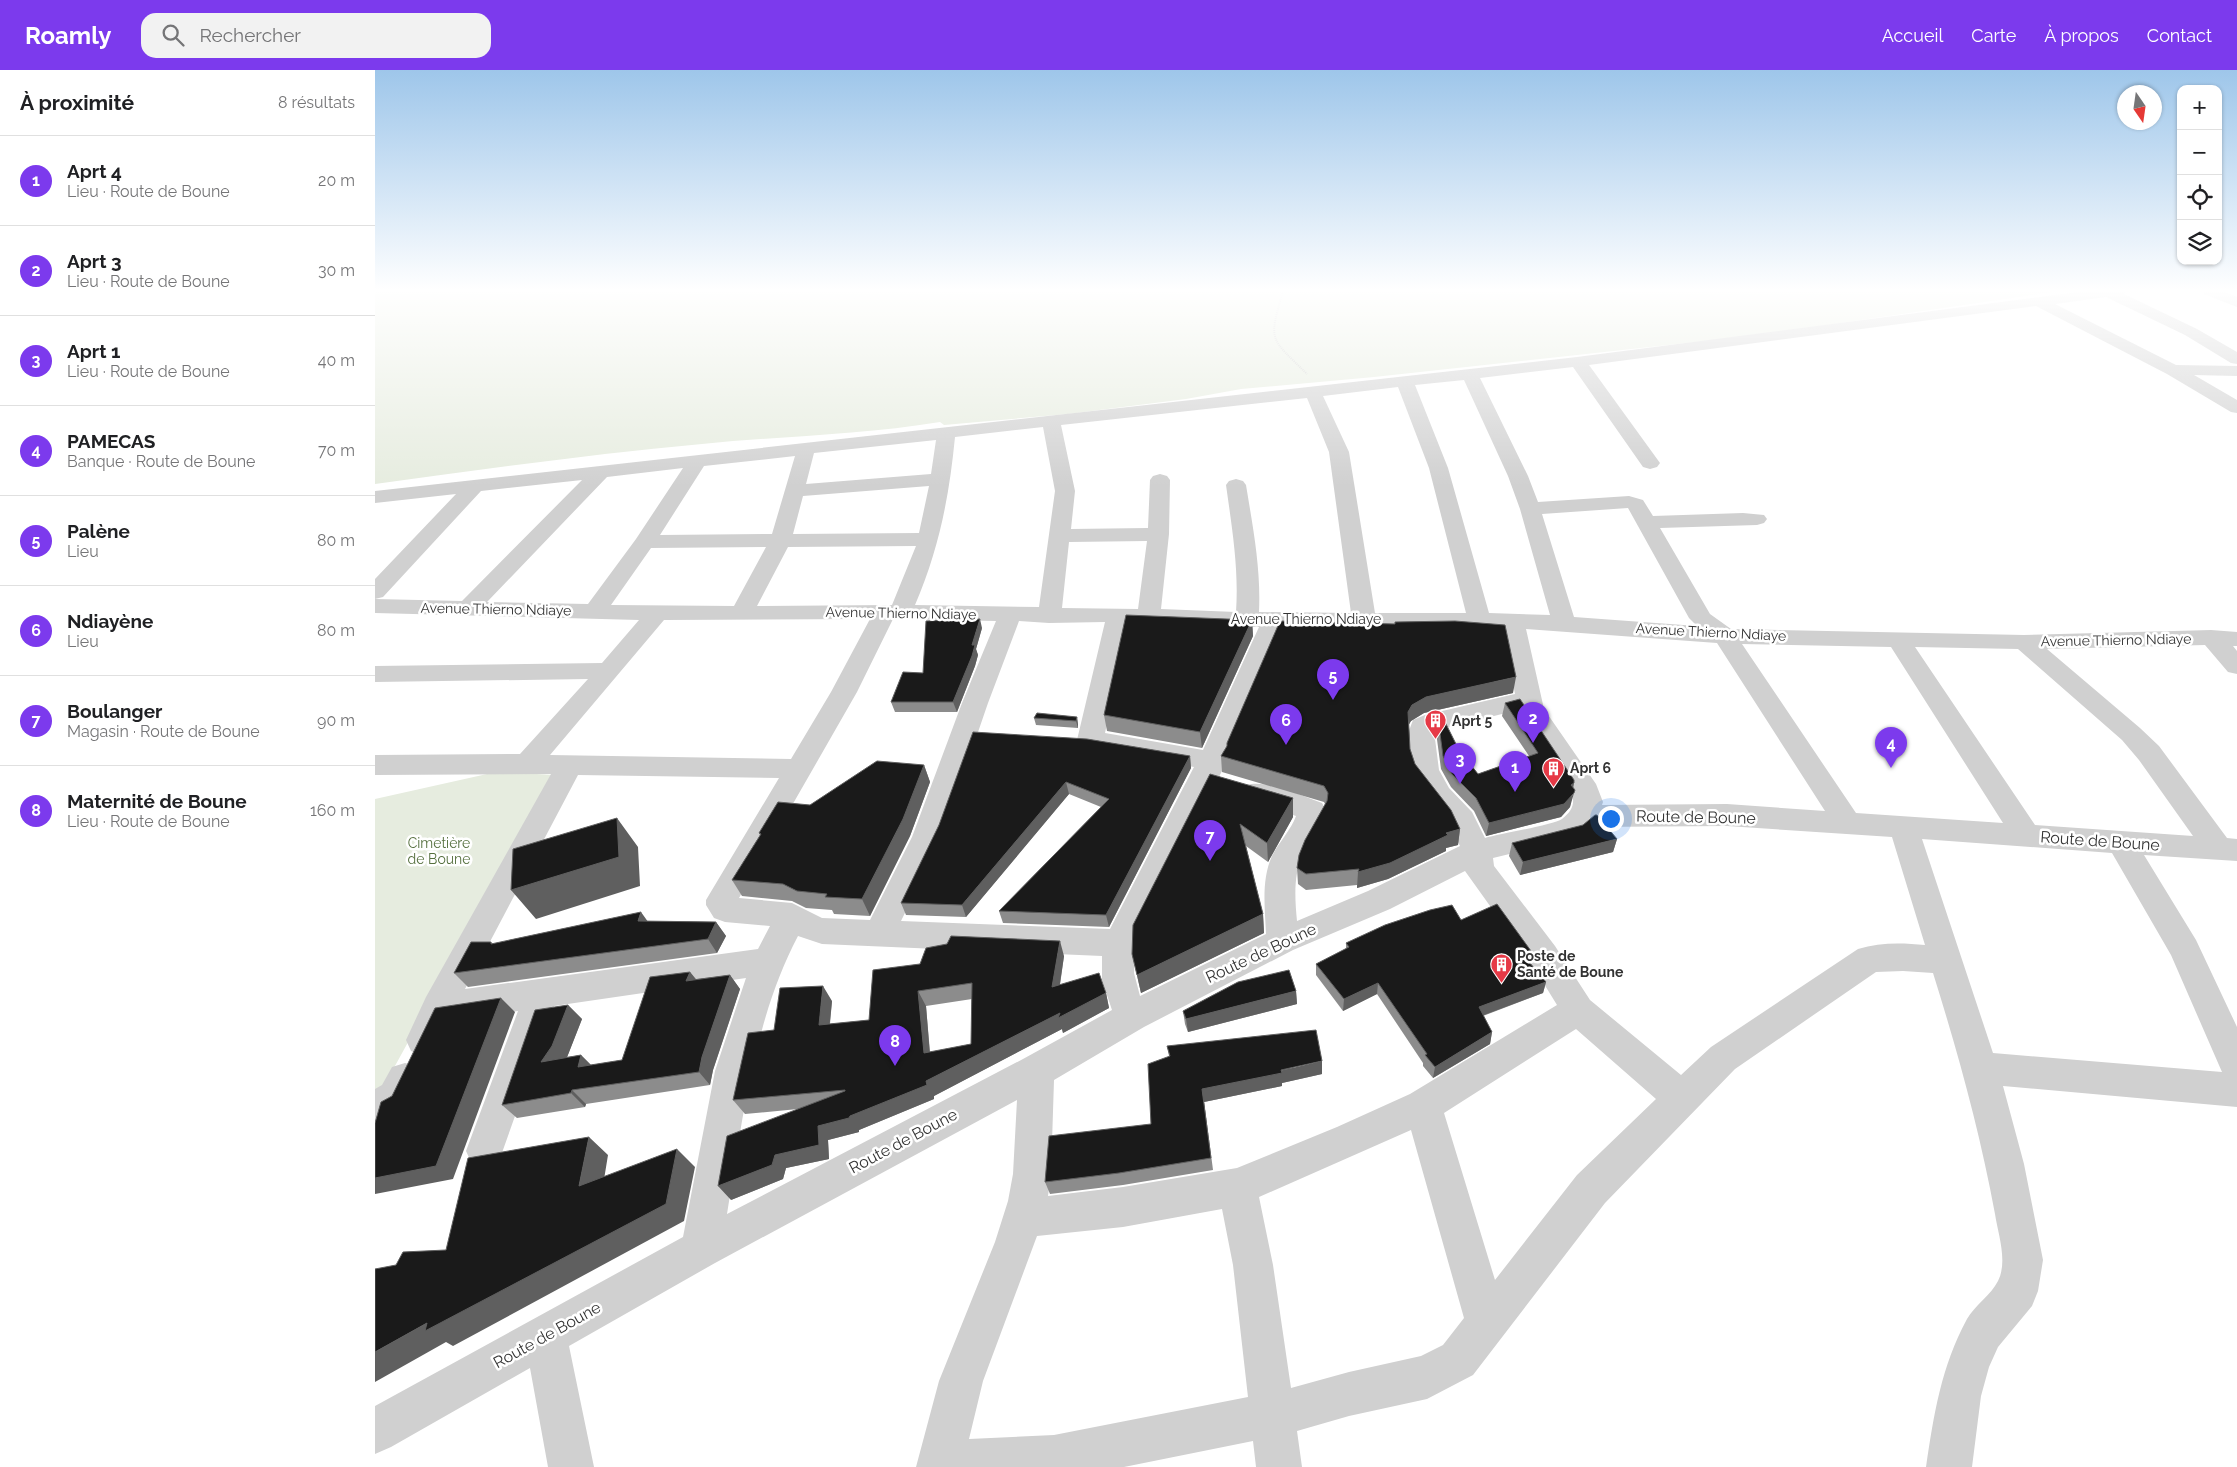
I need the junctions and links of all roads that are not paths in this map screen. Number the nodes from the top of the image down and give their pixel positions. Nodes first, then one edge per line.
1 (1622, 356) edge
2 (2146, 356) edge
3 (1577, 362) junction
4 (2173, 370) junction
5 (2237, 371) edge
6 (1470, 375) junction
7 (1404, 381) junction
8 (1313, 392) junction
9 (2237, 408) edge
10 (1051, 423) junction
11 (946, 434) junction
12 (806, 449) junction
13 (697, 461) junction
14 (1650, 463) dead end
15 (602, 471) junction
16 (941, 479) junction
17 (1160, 480) dead end
18 (1236, 485) dead end
19 (475, 486) junction
20 (795, 491) junction
21 (375, 497) edge
22 (1530, 509) junction
23 (1757, 519) dead end
24 (1646, 522) junction
25 (1158, 534) junction
26 (1060, 536) junction
27 (781, 539) junction
28 (929, 539) junction
29 (645, 542) junction
30 (375, 592) edge
31 (375, 606) edge
32 (467, 608) junction
33 (594, 612) junction
34 (742, 612) junction
35 (893, 612) junction
36 (657, 613) junction
37 (1010, 615) junction
38 (1049, 616) junction
39 (1118, 616) junction
40 (1149, 616) junction
41 (1364, 619) junction
42 (1260, 620) junction
43 (1479, 620) junction
44 (1512, 621) junction
45 (1564, 623) junction
46 (1725, 636) junction
47 (2211, 637) junction
48 (1897, 638) junction
49 (2237, 639) edge
50 (2024, 642) junction
51 (2237, 666) edge
52 (609, 671) junction
53 (375, 674) edge
54 (1529, 699) junction
55 (966, 732) junction
56 (995, 734) edge
57 (1061, 738) edge
58 (1090, 740) junction
59 (527, 764) junction
60 (375, 765) edge
61 (569, 766) junction
62 (799, 769) junction
63 (1209, 770) junction
64 (1583, 816) junction
65 (1848, 824) junction
66 (1903, 827) junction
67 (2027, 836) junction
68 (2121, 842) junction
69 (2228, 849) edge
70 (1477, 851) junction
71 (792, 916) junction
72 (880, 932) junction
73 (1282, 941) junction
74 (1119, 943) junction
75 (1945, 960) junction
76 (767, 962) junction
77 (541, 994) junction
78 (438, 1007) junction
79 (1578, 1010) junction
80 (1132, 1016) junction
81 (2237, 1065) edge
82 (1980, 1068) junction
83 (1036, 1071) junction
84 (2237, 1090) edge
85 (1681, 1099) junction
86 (1423, 1106) junction
87 (375, 1108) edge
88 (485, 1151) dead end
89 (1237, 1188) junction
90 (1024, 1218) junction
91 (701, 1250) junction
92 (1487, 1324) junction
93 (545, 1336) junction
94 (1273, 1415) junction
95 (375, 1431) edge
96 (939, 1465) edge
97 (571, 1467) edge
98 (1279, 1467) edge
99 (1949, 1467) edge

1 - 3 street
2 - 4 street
3 - 6 street
3 - 14 street
4 - 5 street
4 - 9 street
6 - 7 street
6 - 22 street
7 - 8 street
7 - 43 street
8 - 10 street
8 - 41 street
10 - 11 street
10 - 26 street
11 - 12 street
11 - 16 street
12 - 13 street
12 - 20 street
13 - 15 street
13 - 29 street
15 - 19 street
15 - 32 street
16 - 20 street
16 - 28 street
17 - 25 street
18 - 42 street
19 - 21 street
19 - 30 street
20 - 27 street
22 - 24 street
22 - 45 street
23 - 24 street
24 - 46 street
25 - 26 street
25 - 40 street
26 - 38 street
27 - 28 street
27 - 29 street
27 - 34 street
28 - 35 street
29 - 33 street
31 - 32 street, Avenue Thierno Ndiaye
32 - 33 street, Avenue Thierno Ndiaye
33 - 36 street, Avenue Thierno Ndiaye
34 - 35 street, Avenue Thierno Ndiaye
34 - 36 street, Avenue Thierno Ndiaye
35 - 37 street, Avenue Thierno Ndiaye
35 - 62 street
36 - 52 street
37 - 38 street, Avenue Thierno Ndiaye
37 - 55 street
38 - 39 street, Avenue Thierno Ndiaye
39 - 40 street, Avenue Thierno Ndiaye
39 - 58 street
40 - 42 street, Avenue Thierno Ndiaye
41 - 42 street, Avenue Thierno Ndiaye
41 - 43 street, Avenue Thierno Ndiaye
42 - 63 street
43 - 44 street, Avenue Thierno Ndiaye
44 - 45 street, Avenue Thierno Ndiaye
44 - 54 street
45 - 46 street, Avenue Thierno Ndiaye
46 - 48 street, Avenue Thierno Ndiaye
46 - 65 street
47 - 49 street, Avenue Thierno Ndiaye
47 - 50 street, Avenue Thierno Ndiaye
47 - 51 street
48 - 50 street, Avenue Thierno Ndiaye
48 - 67 street
50 - 69 street
52 - 53 street
52 - 59 street
54 - 64 street
54 - 70 street
55 - 56 street
55 - 72 street
57 - 58 street
58 - 63 street
59 - 60 street
59 - 61 street
61 - 62 street
61 - 78 street
62 - 71 street
63 - 73 street
63 - 74 street
64 - 65 street, Route de Boune
64 - 70 street, Route de Boune
65 - 66 street, Route de Boune
66 - 67 street, Route de Boune
66 - 75 street
67 - 68 street, Route de Boune
68 - 69 street, Route de Boune
68 - 81 street
70 - 73 street, Route de Boune
70 - 79 street
71 - 72 street
71 - 76 street
72 - 74 street
73 - 80 street, Route de Boune
74 - 80 street
75 - 82 street
75 - 85 street
76 - 77 street
76 - 91 street
77 - 78 street
77 - 88 street
78 - 87 street
79 - 85 street
79 - 86 street
80 - 83 street, Route de Boune
82 - 84 street
82 - 99 street
83 - 90 street
83 - 91 street, Route de Boune
85 - 92 street
86 - 89 street
86 - 92 street
89 - 90 street
89 - 94 street
90 - 96 street
91 - 93 street, Route de Boune
92 - 94 street
93 - 95 street, Route de Boune
93 - 97 street
94 - 96 street
94 - 98 street

